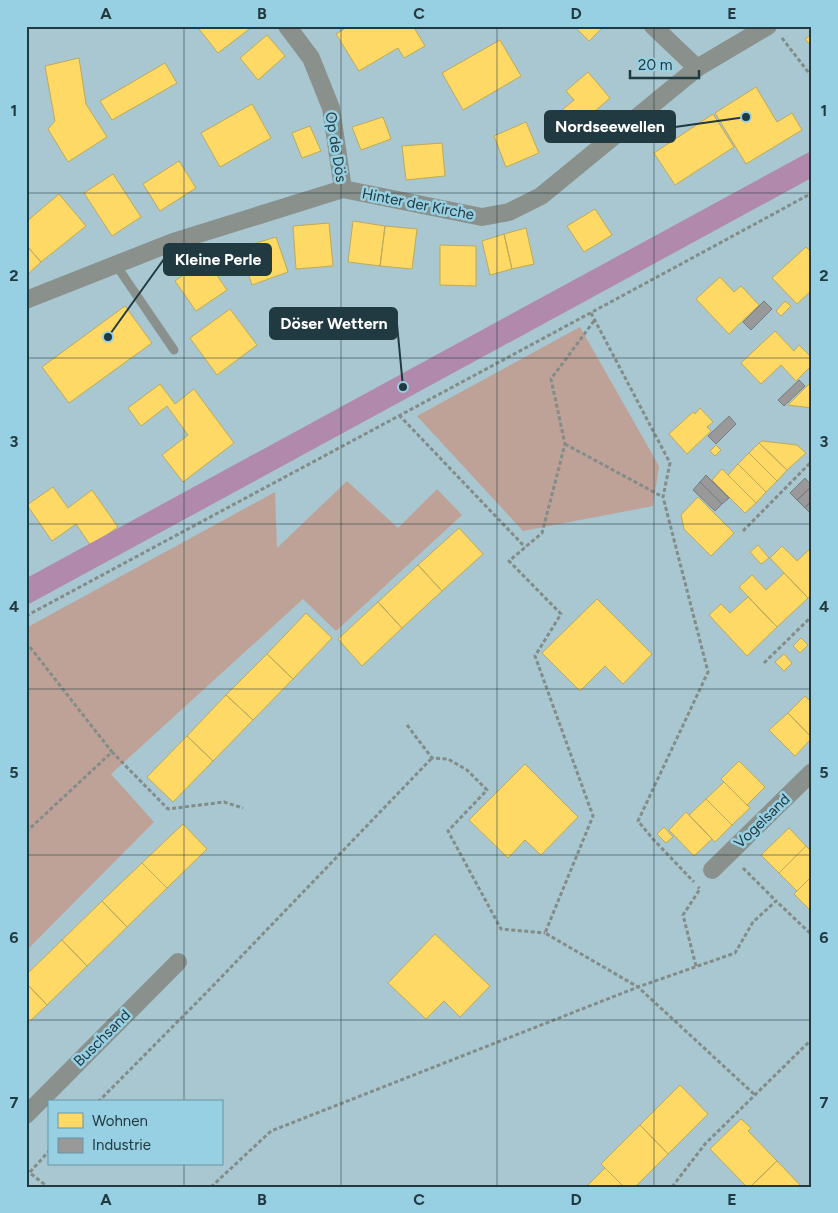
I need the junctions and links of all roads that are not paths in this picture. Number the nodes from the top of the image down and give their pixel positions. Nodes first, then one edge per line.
1 (287, 26) edge
2 (653, 26) edge
3 (773, 30) edge
4 (697, 68) junction
5 (343, 189) junction
6 (116, 265) junction
7 (26, 300) edge
8 (174, 350) dead end
9 (812, 772) edge
10 (712, 870) dead end
11 (178, 962) dead end
12 (26, 1115) edge

1 - 5 street, Op de Dös
2 - 4 street
3 - 4 street, Hinter der Kirche
4 - 5 street, Hinter der Kirche
5 - 6 street, Hinter der Kirche
6 - 7 street, Hinter der Kirche
6 - 8 lane
9 - 10 street, Vogelsand
11 - 12 street, Buschsand

